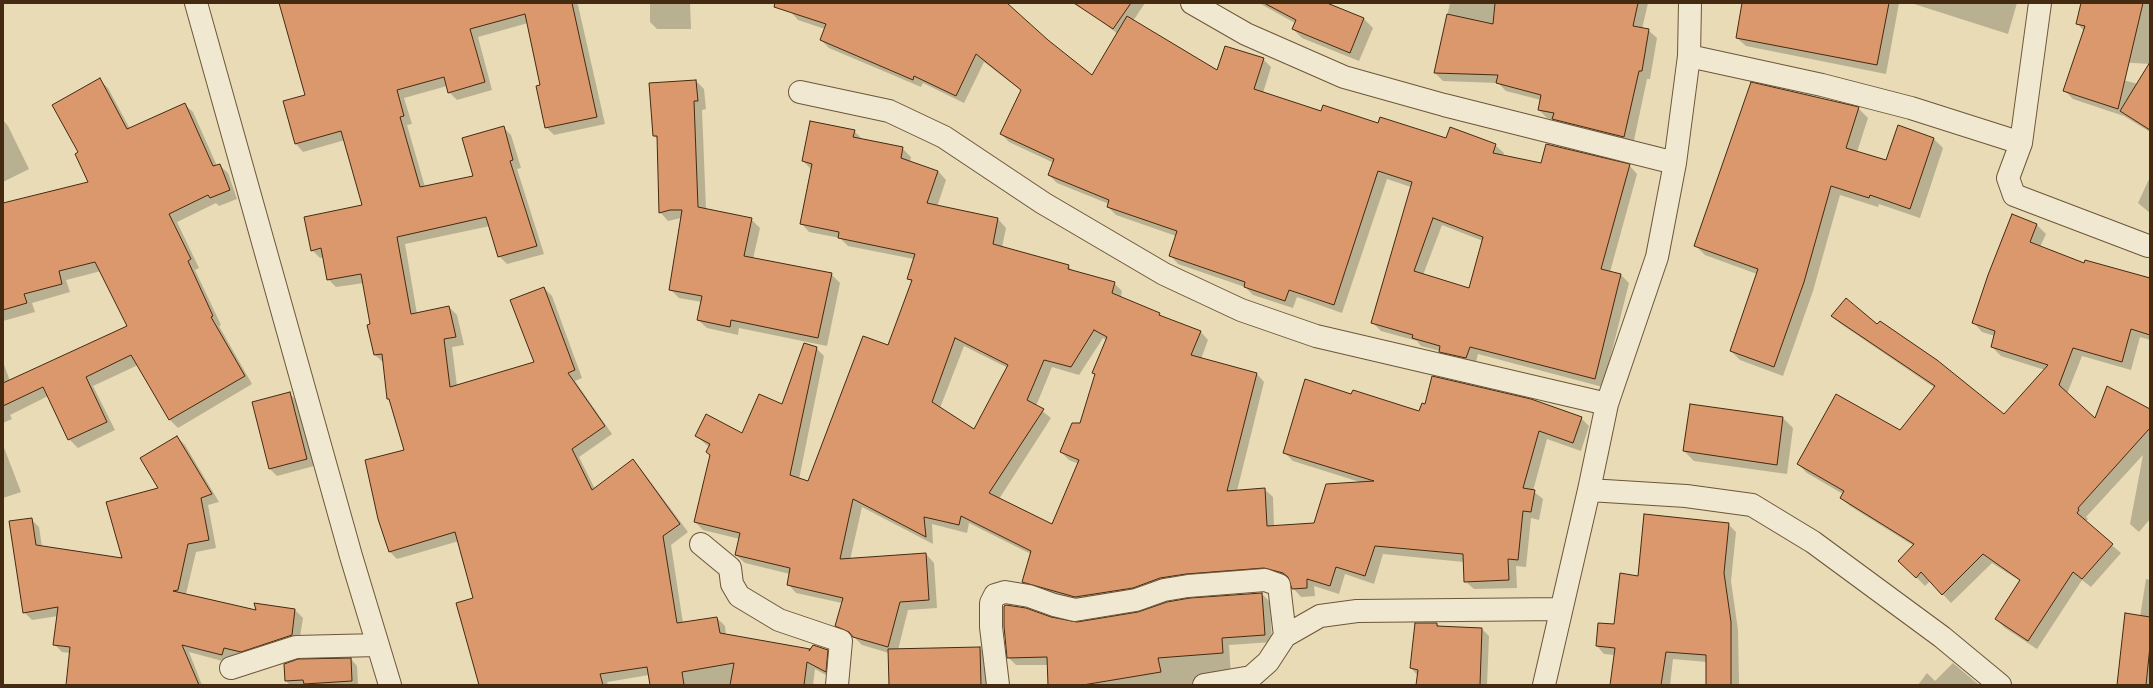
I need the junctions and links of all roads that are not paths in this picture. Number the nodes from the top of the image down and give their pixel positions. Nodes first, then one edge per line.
1 (196, 3) edge
2 (1192, 3) edge
3 (1690, 3) edge
4 (2040, 3) edge
5 (1689, 56) junction
6 (800, 92) dead end
7 (2021, 143) junction
8 (1675, 163) junction
9 (2148, 246) dead end
10 (1607, 404) junction
11 (1589, 490) junction
12 (701, 544) dead end
13 (1561, 609) junction
14 (1286, 636) junction
15 (378, 645) junction
16 (232, 668) dead end
17 (390, 685) edge
18 (837, 685) edge
19 (998, 685) edge
20 (1204, 685) edge
21 (1544, 685) edge
22 (2000, 685) edge

1 - 15 street
2 - 8 street
3 - 5 street
4 - 7 street
5 - 7 street
5 - 8 street
6 - 10 street
7 - 9 street
8 - 10 street
10 - 11 street
11 - 13 street
11 - 22 street
12 - 18 street
13 - 14 street
13 - 21 street
14 - 19 street
14 - 20 street
15 - 16 street
15 - 17 street

